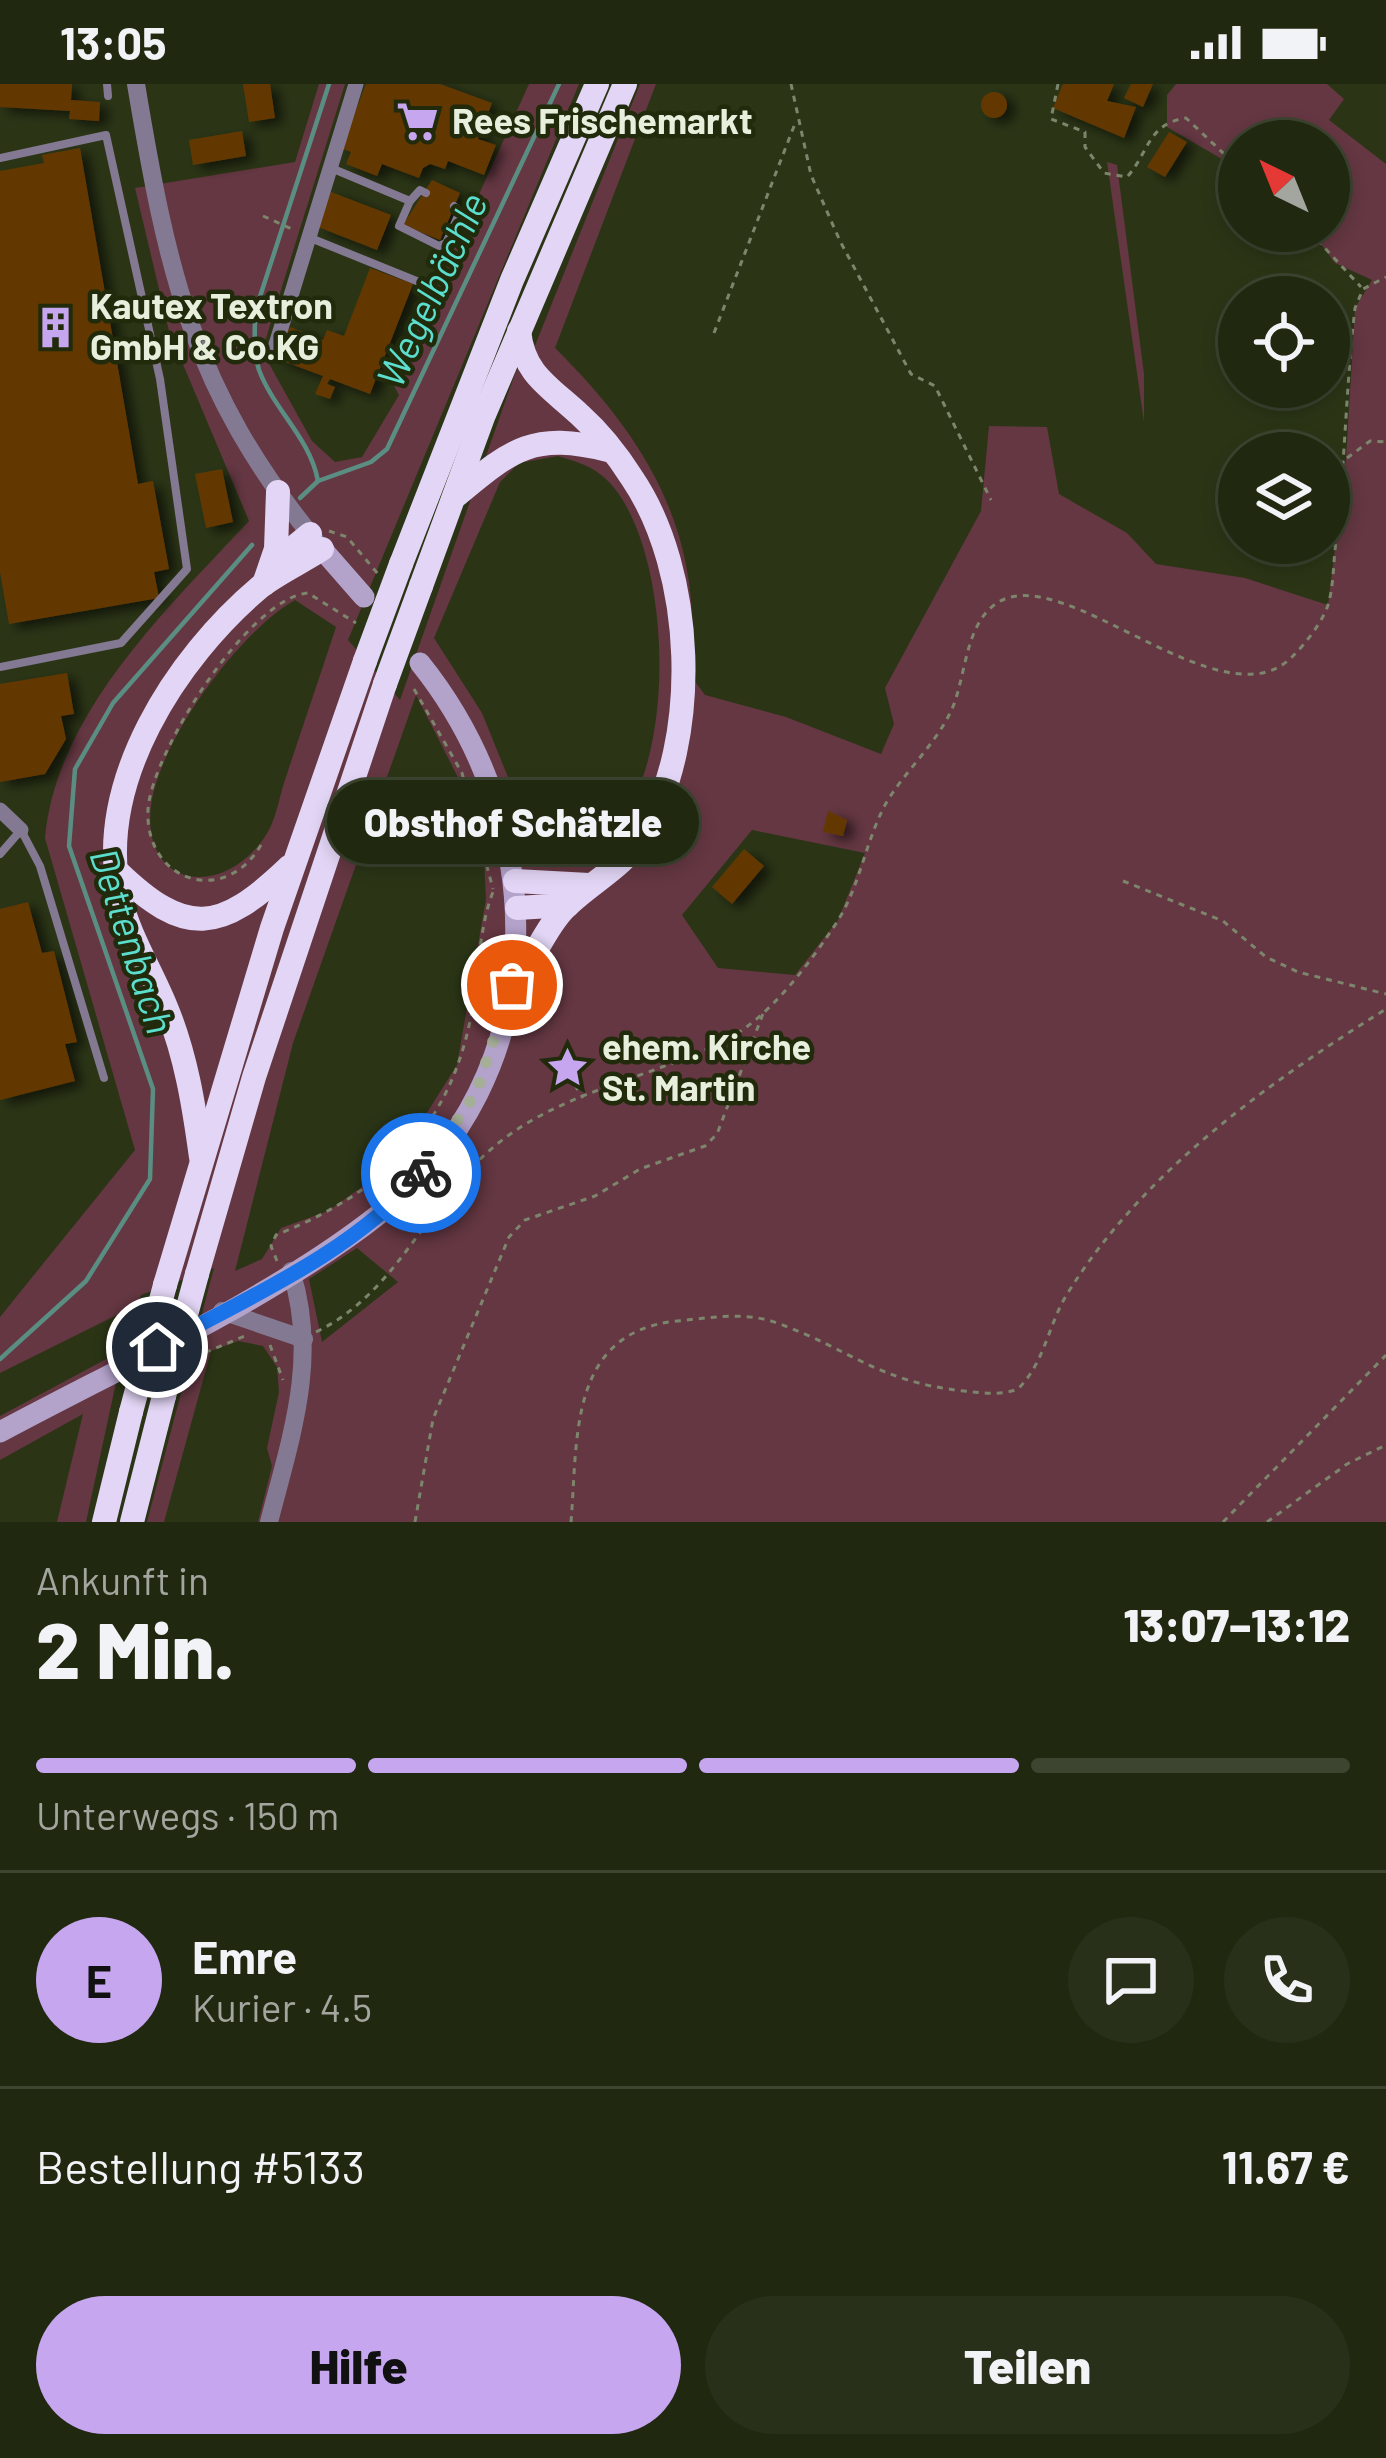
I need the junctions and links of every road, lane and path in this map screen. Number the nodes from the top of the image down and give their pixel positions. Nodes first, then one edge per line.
1 (107, 84) edge
2 (136, 84) edge
3 (356, 84) edge
4 (597, 84) edge
5 (625, 84) edge
6 (791, 84) edge
7 (1058, 84) edge
8 (108, 96) dead end
9 (797, 118) junction
10 (1218, 148) edge
11 (0, 158) edge
12 (329, 168) junction
13 (426, 194) dead end
14 (410, 201) junction
15 (454, 206) dead end
16 (263, 216) dead end
17 (299, 233) junction
18 (1329, 252) edge
19 (1386, 277) edge
20 (430, 286) dead end
21 (1363, 289) junction
22 (518, 331) junction
23 (715, 332) dead end
24 (274, 350) dead end
25 (1347, 432) edge
26 (1386, 442) edge
27 (608, 450) junction
28 (1350, 456) edge
29 (278, 492) junction
30 (455, 496) junction
31 (991, 500) dead end
32 (316, 541) junction
33 (1333, 564) edge
34 (366, 566) dead end
35 (268, 574) junction
36 (364, 597) dead end
37 (366, 648) junction
38 (0, 667) edge
39 (405, 676) junction
40 (0, 810) edge
41 (21, 830) junction
42 (261, 845) dead end
43 (0, 854) edge
44 (487, 857) dead end
45 (295, 861) junction
46 (116, 870) junction
47 (1123, 881) dead end
48 (589, 885) junction
49 (505, 886) junction
50 (568, 905) junction
51 (518, 908) junction
52 (512, 985) junction
53 (1386, 994) edge
54 (1386, 1009) edge
55 (764, 1010) junction
56 (104, 1078) dead end
57 (554, 1080) dead end
58 (583, 1098) junction
59 (201, 1157) junction
60 (284, 1275) junction
61 (222, 1311) junction
62 (304, 1332) junction
63 (1386, 1355) edge
64 (0, 1432) edge
65 (1386, 1445) edge
66 (104, 1522) edge
67 (132, 1522) edge
68 (268, 1522) edge
69 (415, 1522) edge
70 (571, 1522) edge
71 (1223, 1522) edge
72 (1267, 1522) edge

1 - 8 lane
2 - 29 street
3 - 12 street
4 - 37 highway, bridge
5 - 22 highway
6 - 9 path
7 - 10 path
9 - 23 path
9 - 31 path
11 - 38 lane
12 - 14 lane
12 - 17 street
13 - 14 lane
14 - 15 lane
16 - 17 path
17 - 20 lane
17 - 24 street
18 - 21 path
19 - 21 path
21 - 25 path
22 - 27 highway
22 - 30 highway
26 - 28 path
27 - 30 highway
27 - 48 highway
29 - 32 street
29 - 35 highway
30 - 39 highway, bridge
32 - 34 path
32 - 35 highway
32 - 36 main road
33 - 55 path
35 - 46 highway
37 - 42 path
37 - 45 highway
39 - 44 path
39 - 49 main road
39 - 67 highway, bridge
40 - 41 street
41 - 43 lane
41 - 56 lane
45 - 46 highway
45 - 59 highway
46 - 59 highway
47 - 53 path
48 - 49 highway
48 - 50 highway
49 - 51 main road
49 - 60 path
50 - 51 highway
50 - 52 highway
51 - 52 main road
52 - 60 main road
54 - 70 path
55 - 58 path
55 - 69 path
57 - 58 path
58 - 62 path
59 - 66 highway, bridge
60 - 61 main road
60 - 62 street
61 - 62 street
61 - 64 main road
62 - 68 street
63 - 71 path
65 - 72 path

